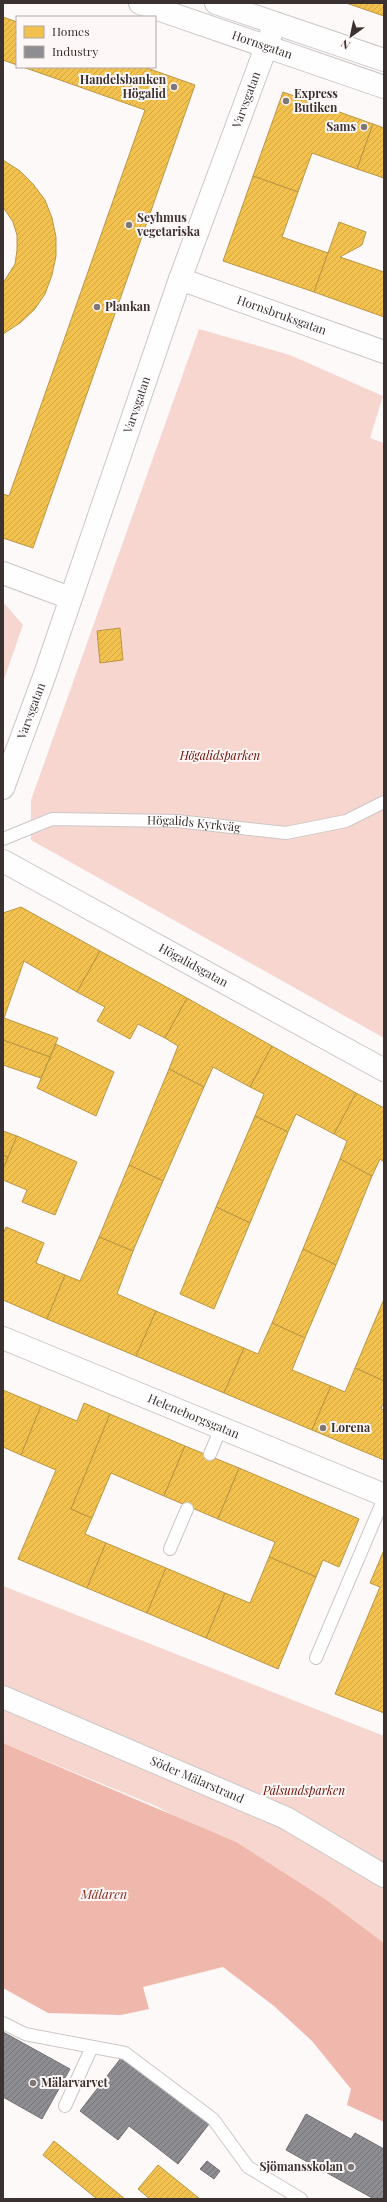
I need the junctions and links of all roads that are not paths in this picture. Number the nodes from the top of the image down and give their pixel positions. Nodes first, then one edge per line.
1 (140, 3) edge
2 (216, 3) edge
3 (275, 23) junction
4 (266, 47) junction
5 (384, 60) edge
6 (384, 87) edge
7 (180, 279) junction
8 (384, 352) edge
9 (3, 573) edge
10 (70, 598) junction
11 (3, 788) edge
12 (384, 802) edge
13 (3, 839) edge
14 (3, 861) edge
15 (384, 1070) edge
16 (3, 1338) edge
17 (221, 1428) junction
18 (210, 1454) dead end
19 (384, 1495) edge
20 (384, 1498) edge
21 (187, 1509) dead end
22 (170, 1549) dead end
23 (316, 1658) dead end
24 (3, 1697) edge
25 (384, 1876) edge
26 (3, 2023) edge
27 (92, 2047) junction
28 (65, 2106) dead end
29 (301, 2199) edge

1 - 4 street, Hornsgatan
2 - 3 street, Hornsgatan
3 - 4 street, Varvsgatan
3 - 5 street, Hornsgatan
4 - 6 street, Hornsgatan
4 - 7 street, Varvsgatan
7 - 8 street, Hornsbruksgatan
7 - 10 street, Varvsgatan
9 - 10 street
10 - 11 street, Varvsgatan
12 - 13 lane, Högalids Kyrkväg
14 - 15 street, Högalidsgatan
16 - 17 street, Heleneborgsgatan
17 - 18 lane
17 - 19 street, Heleneborgsgatan
20 - 23 lane
21 - 22 lane
24 - 25 street, Söder Mälarstrand
26 - 27 lane
27 - 28 lane
27 - 29 lane

